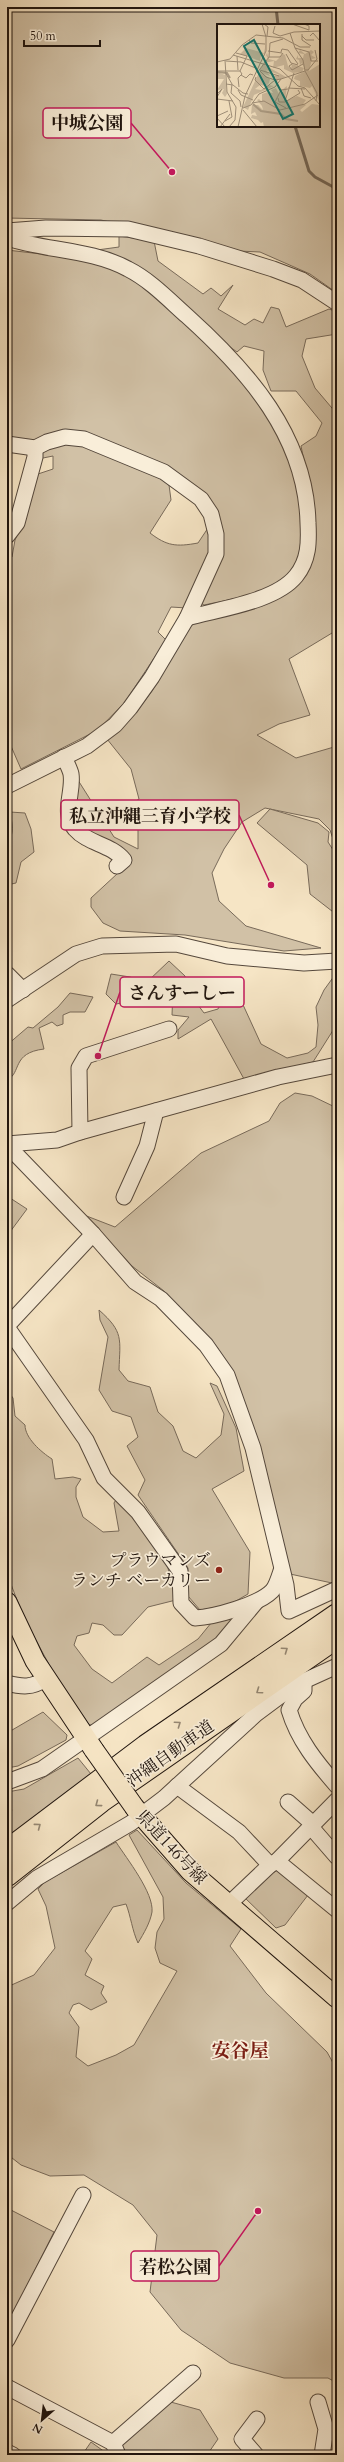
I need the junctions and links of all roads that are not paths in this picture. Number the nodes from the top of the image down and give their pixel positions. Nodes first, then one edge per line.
1 (7, 231) edge
2 (7, 238) edge
3 (337, 303) edge
4 (7, 444) edge
5 (35, 448) junction
6 (7, 536) edge
7 (187, 618) junction
8 (64, 757) junction
9 (7, 786) edge
10 (117, 866) dead end
11 (337, 960) edge
12 (7, 974) edge
13 (23, 990) junction
14 (7, 1000) edge
15 (169, 1030) dead end
16 (337, 1065) edge
17 (156, 1111) junction
18 (80, 1132) junction
19 (7, 1145) edge
20 (124, 1197) dead end
21 (93, 1234) junction
22 (7, 1326) edge
23 (281, 1571) junction
24 (337, 1589) edge
25 (7, 1602) edge
26 (256, 1602) junction
27 (337, 1615) edge
28 (337, 1637) edge
29 (337, 1666) edge
30 (45, 1679) junction
31 (304, 1681) junction
32 (7, 1683) edge
33 (90, 1744) junction
34 (7, 1782) edge
35 (177, 1786) junction
36 (337, 1786) edge
37 (337, 1800) edge
38 (288, 1802) dead end
39 (138, 1811) junction
40 (312, 1825) junction
41 (7, 1851) edge
42 (337, 1857) edge
43 (274, 1863) junction
44 (7, 1876) edge
45 (7, 1903) edge
46 (230, 1903) junction
47 (337, 1910) edge
48 (337, 1998) edge
49 (83, 2195) dead end
50 (7, 2340) edge
51 (193, 2373) dead end
52 (7, 2387) edge
53 (318, 2402) dead end
54 (257, 2419) dead end
55 (115, 2449) edge
56 (7, 2452) edge
57 (13, 2455) edge
58 (256, 2455) edge
59 (322, 2455) edge

1 - 3 street
2 - 7 street
4 - 5 street
5 - 6 street
5 - 7 street
7 - 8 street
8 - 9 street
8 - 10 street
11 - 13 street
12 - 13 street
13 - 14 street
15 - 18 street
16 - 17 street
17 - 18 street
17 - 20 street
18 - 19 street
19 - 21 street
21 - 22 street
21 - 23 street
22 - 26 street
23 - 24 street
23 - 26 street
25 - 30 main road, 県道146号線
26 - 33 street
41 -> 27 highway, 沖縄自動車道
28 -> 44 highway, 沖縄自動車道
29 - 31 street
30 - 32 street
30 - 33 main road, 県道146号線
31 - 35 street
31 - 36 street
33 - 34 street
33 - 39 main road, 県道146号線, bridge
35 - 39 street
35 - 43 street
37 - 40 street
38 - 40 street
39 - 45 street
39 - 46 main road, 県道146号線
40 - 42 street
40 - 43 street
43 - 46 street
43 - 47 street
46 - 48 main road, 県道146号線
49 - 50 street
51 - 55 street
52 - 55 street
53 - 59 street
54 - 58 street
56 - 57 street

